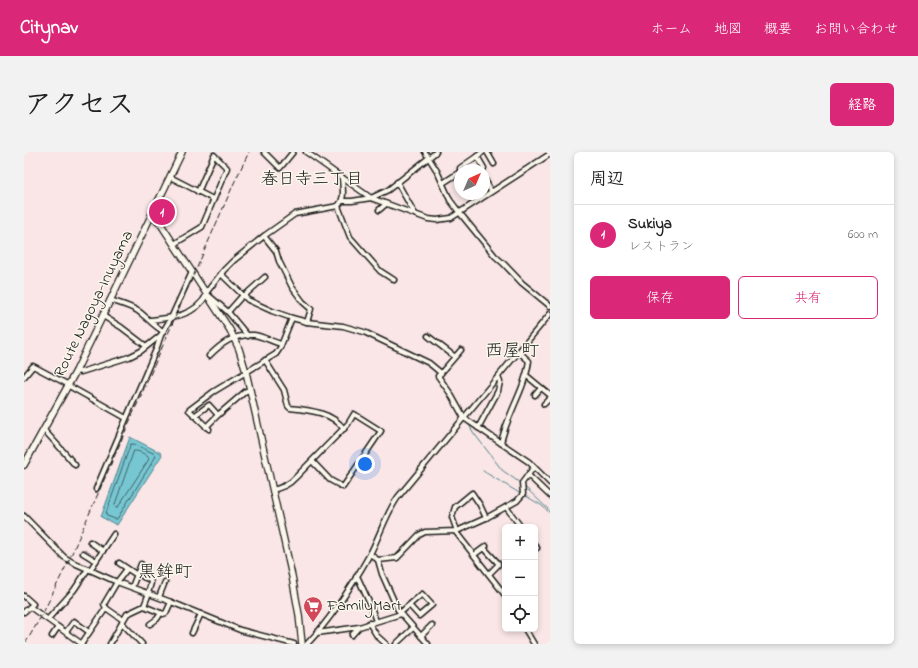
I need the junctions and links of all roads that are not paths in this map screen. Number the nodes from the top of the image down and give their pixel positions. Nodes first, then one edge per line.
1 (182, 152) edge
2 (264, 152) edge
3 (293, 152) edge
4 (306, 152) edge
5 (426, 152) edge
6 (436, 152) edge
7 (483, 152) edge
8 (487, 152) edge
9 (550, 154) edge
10 (477, 156) junction
11 (430, 158) junction
12 (466, 164) edge
13 (482, 164) edge
14 (494, 164) dead end
15 (454, 175) edge
16 (170, 177) junction
17 (342, 177) junction
18 (397, 182) junction
19 (443, 183) junction
20 (198, 192) junction
21 (491, 192) joint
22 (371, 198) junction
23 (213, 199) junction
24 (342, 201) junction
25 (386, 204) junction
26 (338, 206) junction
27 (379, 210) dead end
28 (460, 212) junction
29 (415, 214) junction
30 (152, 215) junction
31 (264, 236) junction
32 (174, 244) junction
33 (192, 272) junction
34 (221, 274) junction
35 (265, 277) dead end
36 (394, 280) dead end
37 (207, 294) junction
38 (243, 296) junction
39 (110, 300) junction
40 (550, 306) edge
41 (228, 312) junction
42 (550, 314) edge
43 (103, 316) junction
44 (171, 318) junction
45 (292, 318) junction
46 (150, 320) junction
47 (307, 322) junction
48 (163, 331) junction
49 (161, 335) junction
50 (248, 336) junction
51 (428, 336) dead end
52 (233, 337) junction
53 (281, 344) junction
54 (146, 346) junction
55 (461, 350) dead end
56 (519, 352) junction
57 (209, 356) dead end
58 (454, 356) junction
59 (265, 360) junction
60 (76, 371) junction
61 (246, 372) junction
62 (441, 372) junction
63 (527, 376) junction
64 (24, 377) edge
65 (498, 377) junction
66 (69, 386) junction
67 (542, 388) junction
68 (250, 390) junction
69 (535, 395) dead end
70 (550, 395) edge
71 (550, 398) edge
72 (544, 404) dead end
73 (218, 415) junction
74 (194, 416) junction
75 (465, 417) junction
76 (126, 418) junction
77 (344, 428) junction
78 (478, 428) junction
79 (44, 430) junction
80 (501, 443) junction
81 (312, 461) junction
82 (25, 462) edge
83 (75, 465) dead end
84 (534, 467) junction
85 (528, 475) junction
86 (550, 483) edge
87 (96, 489) dead end
88 (273, 490) junction
89 (550, 496) edge
90 (506, 507) junction
91 (24, 516) edge
92 (486, 518) junction
93 (519, 524) edge
94 (456, 531) junction
95 (114, 534) dead end
96 (90, 542) dead end
97 (103, 551) junction
98 (83, 553) dead end
99 (370, 554) junction
100 (474, 555) junction
101 (378, 560) junction
102 (96, 561) junction
103 (119, 563) dead end
104 (141, 564) dead end
105 (127, 568) junction
106 (89, 570) junction
107 (489, 574) junction
108 (137, 575) junction
109 (143, 577) dead end
110 (356, 577) junction
111 (117, 582) junction
112 (165, 582) dead end
113 (132, 587) junction
114 (502, 591) edge
115 (149, 593) junction
116 (24, 596) edge
117 (159, 597) junction
118 (171, 602) junction
119 (409, 605) junction
120 (144, 606) junction
121 (30, 607) junction
122 (106, 608) junction
123 (24, 612) edge
124 (161, 613) junction
125 (400, 613) junction
126 (201, 614) junction
127 (48, 619) junction
128 (122, 621) junction
129 (376, 621) junction
130 (369, 623) junction
131 (150, 624) dead end
132 (432, 625) dead end
133 (58, 627) junction
134 (359, 627) junction
135 (413, 628) junction
136 (66, 632) junction
137 (89, 632) junction
138 (527, 632) edge
139 (192, 633) dead end
140 (317, 633) junction
141 (352, 635) dead end
142 (52, 636) dead end
143 (421, 636) junction
144 (80, 643) edge
145 (110, 644) edge
146 (142, 644) edge
147 (294, 644) edge
148 (302, 644) edge
149 (307, 644) edge
150 (386, 644) edge
151 (396, 644) edge
152 (428, 644) edge
153 (534, 644) edge

1 - 16 main road, Route Nagoya-Inuyama
2 - 3 street
4 - 17 street
5 - 11 street
6 - 11 street
7 - 10 street
8 - 14 street
9 - 21 street
10 - 12 street
10 - 13 street
11 - 18 street
11 - 19 street
15 - 19 street
16 - 20 street
16 - 30 main road, Route Nagoya-Inuyama
17 - 22 street
17 - 24 street
18 - 22 street
18 - 29 street
19 - 28 street
20 - 23 street
20 - 23 street
21 - 28 street
22 - 24 street
22 - 25 street
23 - 32 street
24 - 26 street
25 - 27 street
25 - 29 street
26 - 31 street
26 - 36 street
28 - 29 street
28 - 40 street
30 - 32 main road
30 - 39 main road, Route Nagoya-Inuyama
31 - 34 street
31 - 47 street
32 - 33 main road
33 - 37 main road
33 - 44 street
34 - 37 street
34 - 38 street
35 - 38 street
37 - 41 street
37 - 44 street
37 - 52 main road
38 - 41 street
38 - 45 street
39 - 43 main road, Route Nagoya-Inuyama
39 - 46 street
41 - 50 street
42 - 56 street
43 - 54 street
43 - 60 main road, Route Nagoya-Inuyama
44 - 46 street
44 - 48 street
45 - 47 street
45 - 53 street
46 - 48 street
47 - 62 street
48 - 49 street
49 - 54 street
49 - 76 street
50 - 52 street
50 - 53 street
51 - 58 street
52 - 57 street
52 - 61 main road
53 - 59 street
54 - 60 street
55 - 58 street
56 - 63 street
56 - 65 street
58 - 62 street
59 - 61 street
59 - 77 street
60 - 66 main road, Route Nagoya-Inuyama
61 - 68 main road
61 - 74 street
62 - 75 street
63 - 67 street
63 - 80 street
64 - 66 street
65 - 75 street
65 - 78 street
66 - 76 street
66 - 79 main road, Route Nagoya-Inuyama
67 - 69 street
67 - 70 street
68 - 73 street
68 - 88 main road
71 - 72 street
73 - 74 street
73 - 74 street
75 - 78 street
75 - 99 street
76 - 87 street
77 - 81 street
77 - 81 street
78 - 80 street
79 - 82 main road, Route Nagoya-Inuyama
79 - 83 street
80 - 84 street
81 - 88 street
84 - 85 street
84 - 86 street
85 - 89 street
85 - 90 street
88 - 148 main road
90 - 92 street
90 - 93 street
91 - 106 street
92 - 94 street
92 - 94 street
94 - 100 street
94 - 101 street
95 - 97 street
96 - 97 street
97 - 102 street
98 - 102 street
99 - 101 street
99 - 110 street
100 - 107 street
100 - 107 street
101 - 125 street
102 - 106 street
103 - 105 street
104 - 108 street
105 - 108 street
105 - 111 street
106 - 111 street
106 - 127 street
107 - 114 street
108 - 113 street
109 - 115 street
110 - 129 street
110 - 140 street
111 - 113 street
111 - 122 street
112 - 117 street
113 - 115 street
115 - 117 street
115 - 120 street
116 - 121 street
117 - 118 street
118 - 124 street
118 - 126 street
119 - 119 street
119 - 125 street
120 - 124 street
120 - 128 street
121 - 123 street
121 - 127 street
122 - 128 street
122 - 137 street
124 - 131 street
125 - 129 street
125 - 135 street
126 - 139 street
126 - 147 street
127 - 133 street
128 - 145 street
128 - 146 street
129 - 130 street
130 - 134 street
130 - 150 street
132 - 143 street
133 - 136 street
133 - 142 street
134 - 140 street
134 - 141 street
135 - 143 street
135 - 151 street
136 - 137 street
136 - 144 street
137 - 144 street
138 - 153 street
140 - 149 street
143 - 152 street

